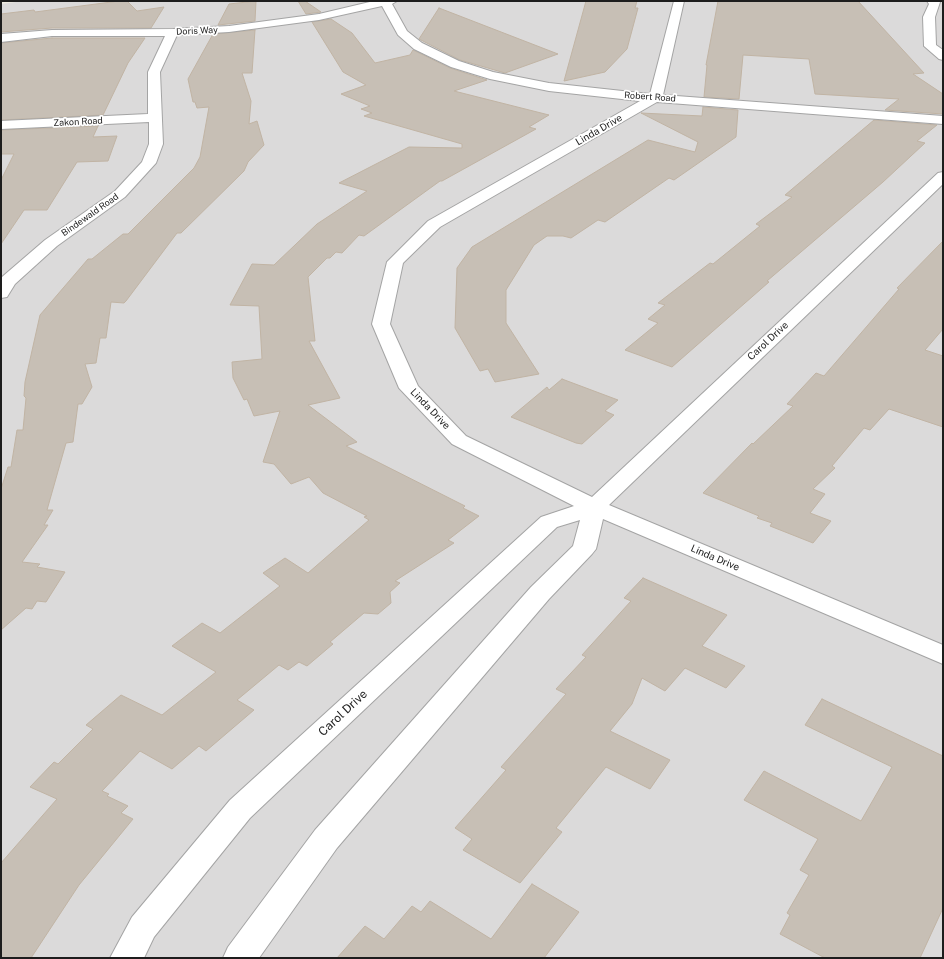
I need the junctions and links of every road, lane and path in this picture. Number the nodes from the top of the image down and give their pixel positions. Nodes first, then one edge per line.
1 (679, 1) edge
2 (385, 2) edge
3 (937, 2) edge
4 (173, 32) junction
5 (1, 38) edge
6 (943, 56) edge
7 (656, 97) junction
8 (156, 118) junction
9 (943, 120) edge
10 (1, 125) edge
11 (943, 176) edge
12 (1, 293) edge
13 (594, 507) junction
14 (943, 655) edge
15 (127, 958) edge
16 (240, 958) edge

1 - 7 street
2 - 4 street, Doris Way
2 - 7 street, Robert Road
3 - 6 street
4 - 5 street, Doris Way
4 - 8 street, Bindewald Road
7 - 9 street, Robert Road
7 - 13 street, Linda Drive
8 - 10 street, Zakon Road
8 - 12 street, Bindewald Road
11 - 13 street, Carol Drive
13 - 14 street, Linda Drive
13 - 15 street, Carol Drive
13 - 16 street

